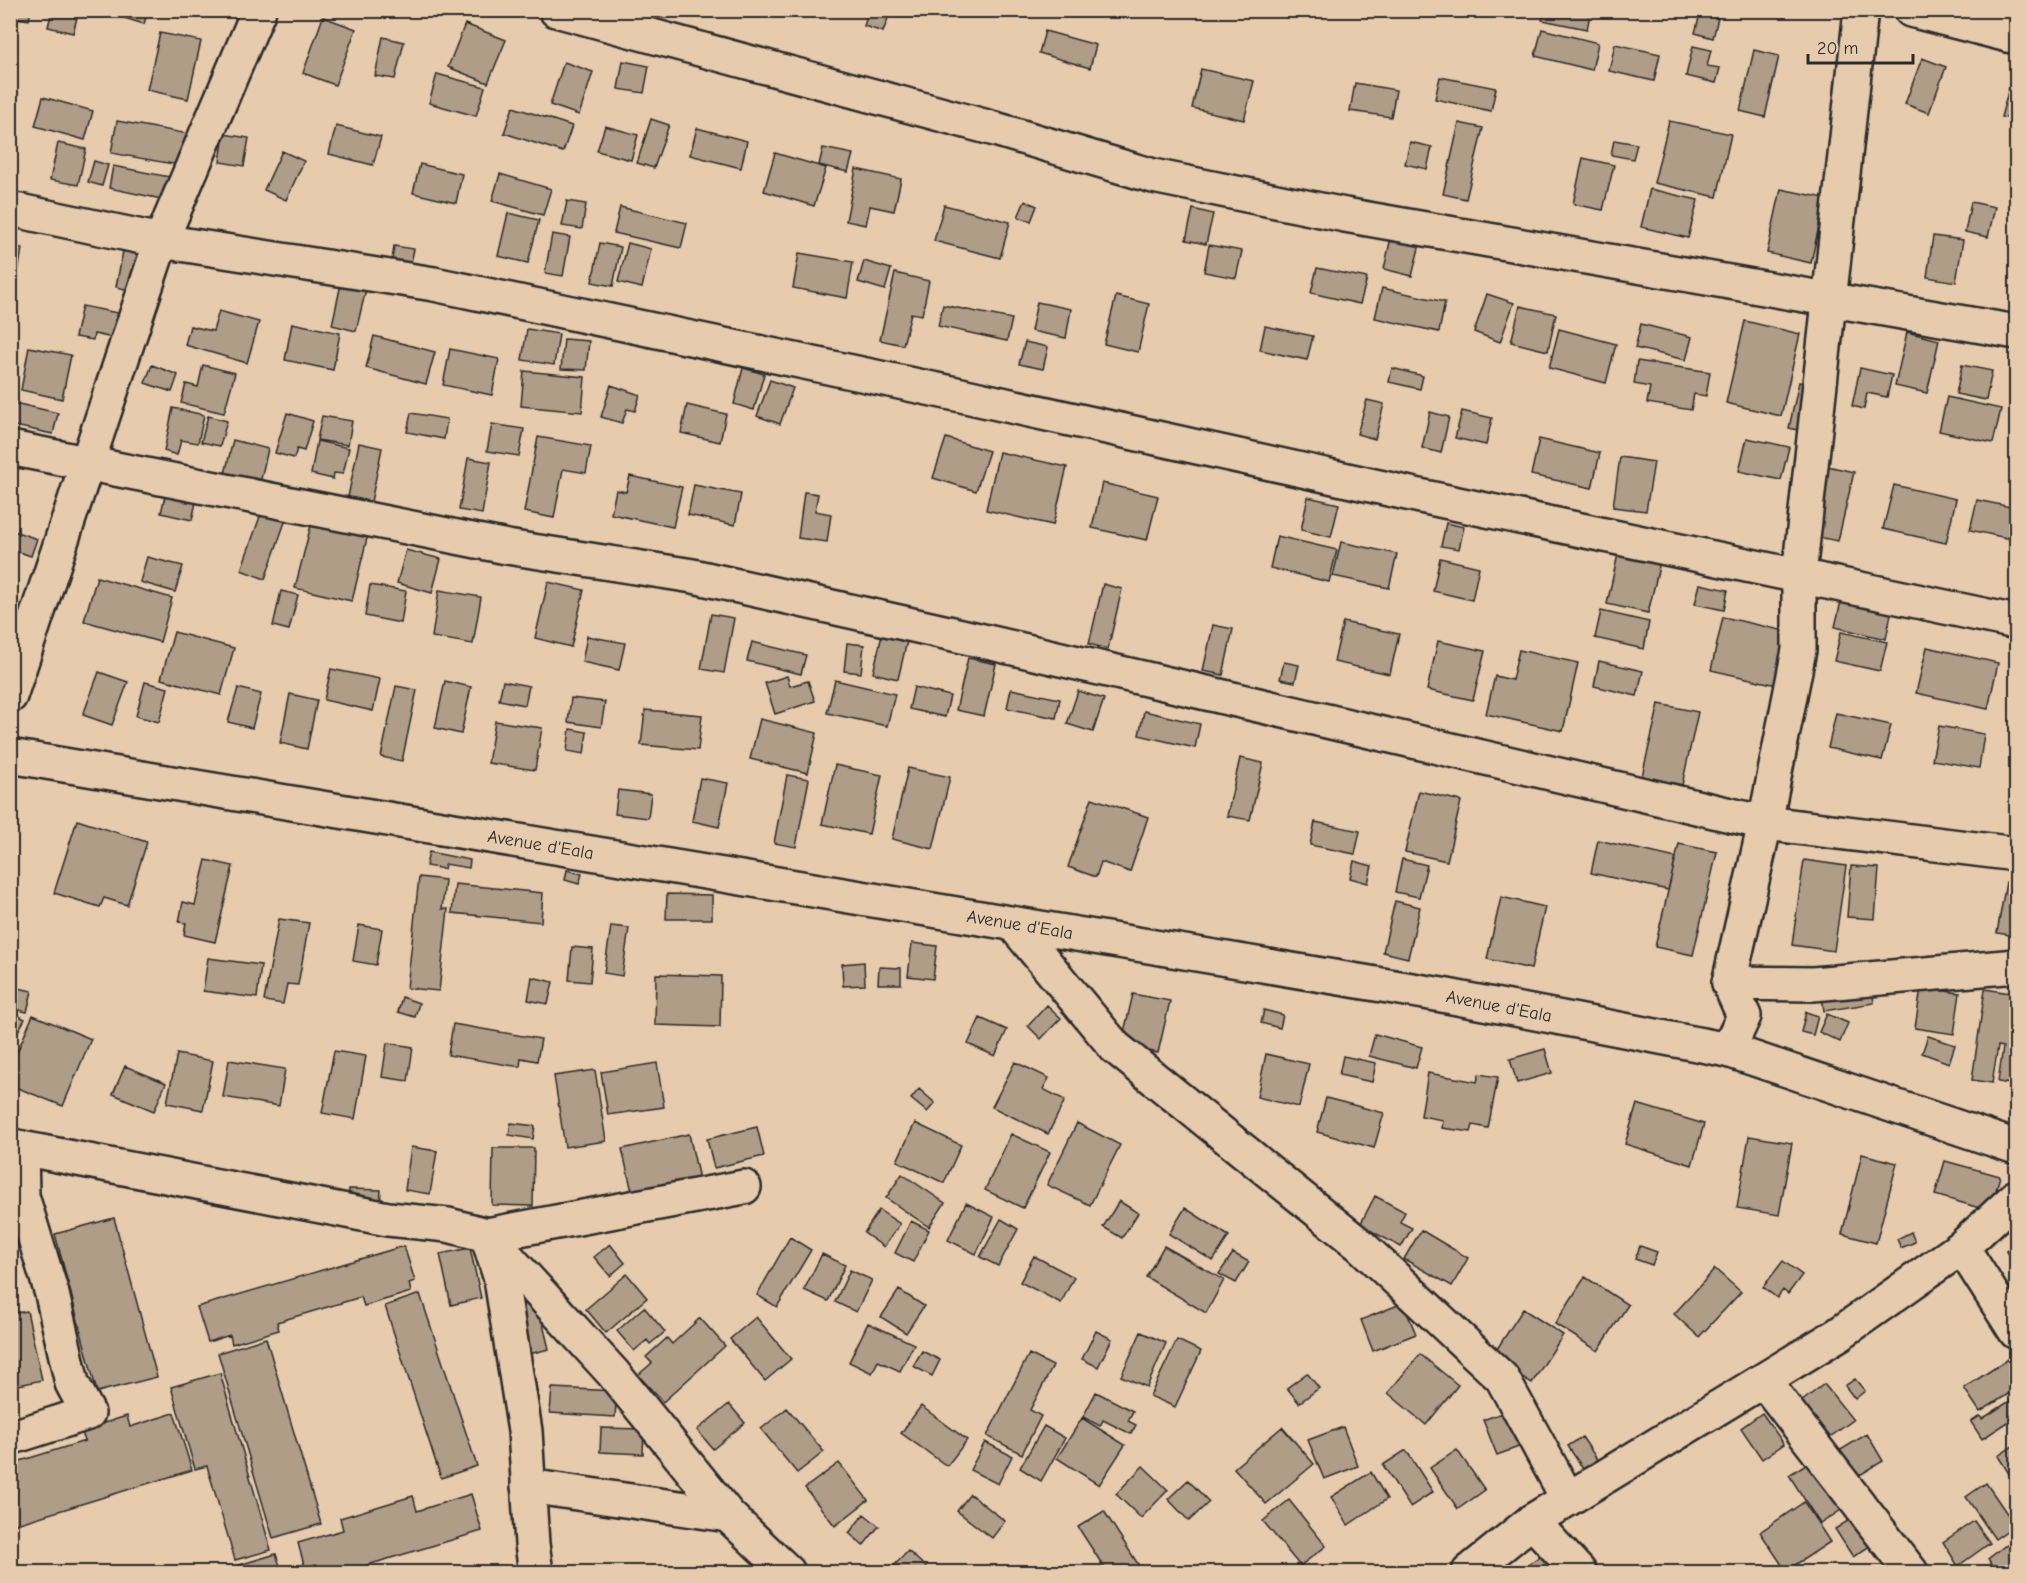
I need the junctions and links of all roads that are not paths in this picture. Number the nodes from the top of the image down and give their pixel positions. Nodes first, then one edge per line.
1 (259, 10) edge
2 (556, 10) edge
3 (1861, 10) edge
4 (1911, 10) edge
5 (2016, 37) edge
6 (10, 209) edge
7 (162, 242) junction
8 (1829, 299) junction
9 (2016, 332) edge
10 (10, 448) edge
11 (88, 464) junction
12 (1799, 575) junction
13 (2016, 622) edge
14 (10, 696) edge
15 (15, 766) edge
16 (1765, 823) junction
17 (2016, 854) edge
18 (1014, 925) junction
19 (2016, 966) edge
20 (1729, 983) junction
21 (1728, 1050) junction
22 (16, 1146) edge
23 (2016, 1147) edge
24 (744, 1187) dead end
25 (2016, 1197) edge
26 (487, 1235) junction
27 (1962, 1247) junction
28 (2016, 1332) edge
29 (1764, 1381) junction
30 (10, 1438) edge
31 (528, 1486) junction
32 (1568, 1499) junction
33 (728, 1515) junction
34 (1532, 1521) junction
35 (536, 1572) edge
36 (788, 1572) edge
37 (1469, 1572) edge
38 (1580, 1572) edge
39 (1911, 1572) edge

1 - 7 street
2 - 8 street
3 - 8 street
4 - 5 street
6 - 7 street
7 - 11 street
7 - 12 street
8 - 9 street
8 - 12 street
10 - 11 street
11 - 14 street
11 - 16 street
12 - 13 street
12 - 16 street
15 - 18 street, Avenue d'Eala
16 - 17 street
16 - 20 street
18 - 21 street, Avenue d'Eala
18 - 32 street
19 - 20 street
20 - 21 street
21 - 23 street, Avenue d'Eala
22 - 26 street
22 - 30 street
24 - 26 street
25 - 27 street
26 - 31 street
26 - 33 street
27 - 28 street
27 - 29 street
29 - 32 street
29 - 39 street
31 - 33 street
31 - 35 street
32 - 34 street
33 - 36 street
34 - 37 street
34 - 38 street

